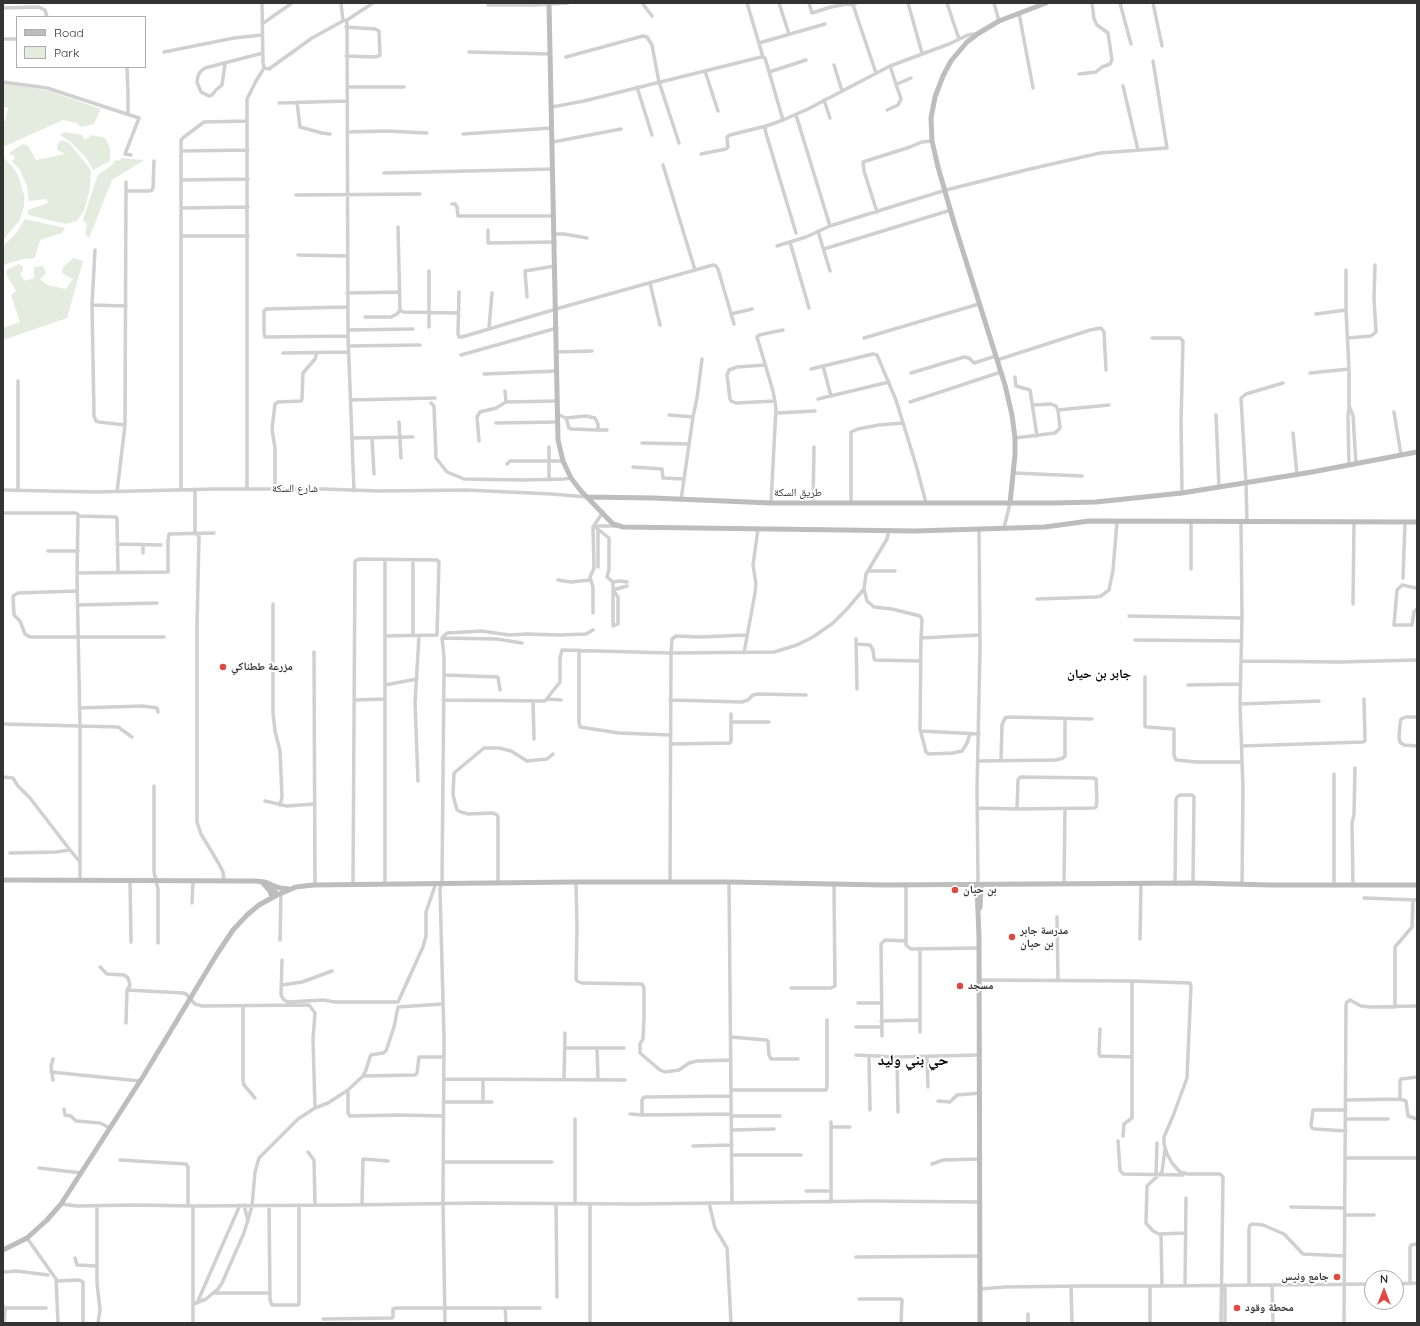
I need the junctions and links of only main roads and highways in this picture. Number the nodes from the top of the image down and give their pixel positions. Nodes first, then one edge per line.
1 (1046, 3) edge
2 (549, 4) edge
3 (1417, 452) edge
4 (587, 497) junction
5 (1010, 503) junction
6 (1417, 522) edge
7 (3, 880) edge
8 (261, 882) junction
9 (981, 883) junction
10 (272, 885) junction
11 (968, 885) junction
12 (1417, 885) edge
13 (290, 889) junction
14 (276, 895) junction
15 (979, 896) junction
16 (3, 1250) edge
17 (980, 1323) edge

1 - 5 main road
2 - 4 main road
3 - 5 main road, طريق السكة
4 - 5 main road, طريق السكة
4 - 6 main road
7 - 8 main road
8 - 10 main road
8 - 14 main road
9 - 11 main road
9 - 12 main road
9 - 15 main road
9 - 15 main road
10 - 13 main road
10 - 14 main road
11 - 13 main road
11 - 15 main road
13 - 14 main road
14 - 16 main road
15 - 17 main road

